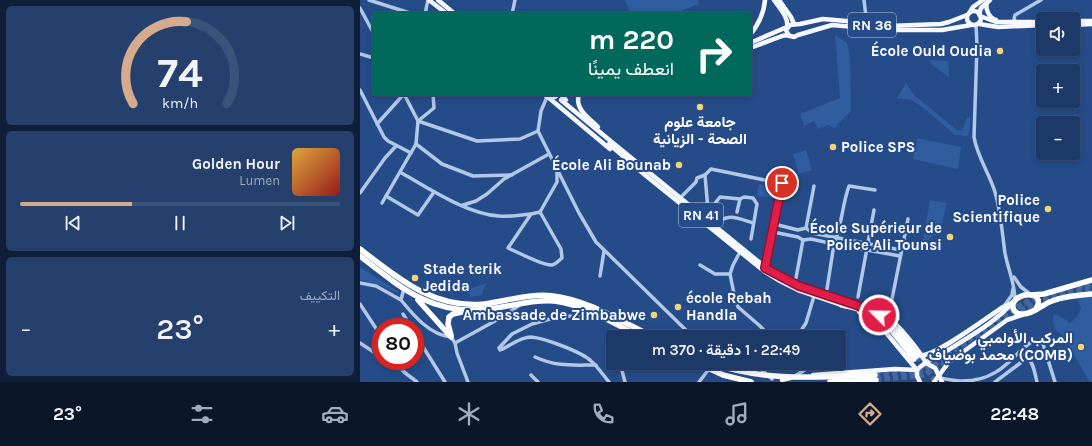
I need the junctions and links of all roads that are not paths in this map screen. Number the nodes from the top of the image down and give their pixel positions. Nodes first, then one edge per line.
1 (369, 0) edge
2 (428, 0) edge
3 (438, 0) edge
4 (514, 0) edge
5 (765, 0) edge
6 (774, 0) edge
7 (779, 0) edge
8 (864, 0) edge
9 (1041, 0) edge
10 (987, 1) edge
11 (360, 8) edge
12 (407, 12) edge
13 (425, 12) edge
14 (443, 12) edge
15 (453, 12) edge
16 (512, 12) edge
17 (968, 14) junction
18 (980, 15) junction
19 (814, 20) junction
20 (1080, 21) edge
21 (1092, 21) edge
22 (1016, 22) junction
23 (1036, 22) edge
24 (794, 24) junction
25 (1092, 24) edge
26 (867, 25) junction
27 (975, 25) junction
28 (1080, 25) edge
29 (1036, 26) edge
30 (787, 27) junction
31 (817, 28) junction
32 (372, 30) edge
33 (752, 32) edge
34 (798, 34) junction
35 (788, 36) junction
36 (752, 42) edge
37 (752, 47) edge
38 (360, 54) edge
39 (372, 57) edge
40 (360, 90) edge
41 (402, 96) edge
42 (405, 96) edge
43 (433, 96) edge
44 (546, 96) edge
45 (556, 96) edge
46 (561, 96) edge
47 (579, 96) edge
48 (561, 100) dead end
49 (418, 121) junction
50 (377, 124) junction
51 (598, 127) junction
52 (538, 130) junction
53 (416, 144) junction
54 (396, 146) junction
55 (410, 153) junction
56 (549, 154) junction
57 (627, 157) junction
58 (553, 162) junction
59 (400, 172) junction
60 (512, 175) junction
61 (705, 175) junction
62 (782, 183) junction
63 (794, 186) dead end
64 (814, 186) dead end
65 (875, 190) dead end
66 (434, 192) junction
67 (360, 193) edge
68 (386, 196) junction
69 (680, 198) junction
70 (740, 199) junction
71 (382, 203) dead end
72 (463, 205) junction
73 (874, 210) dead end
74 (540, 212) junction
75 (737, 212) dead end
76 (531, 214) junction
77 (908, 219) dead end
78 (719, 220) junction
79 (709, 222) junction
80 (753, 222) junction
81 (774, 224) junction
82 (714, 226) junction
83 (806, 228) junction
84 (773, 232) junction
85 (812, 233) junction
86 (837, 238) junction
87 (751, 239) dead end
88 (811, 239) junction
89 (803, 240) junction
90 (834, 244) junction
91 (868, 244) junction
92 (360, 249) edge
93 (867, 250) junction
94 (901, 250) junction
95 (604, 251) junction
96 (740, 252) junction
97 (360, 256) edge
98 (900, 256) junction
99 (1008, 263) junction
100 (700, 265) dead end
101 (765, 268) junction
102 (730, 274) junction
103 (1011, 274) junction
104 (600, 276) dead end
105 (796, 278) dead end
106 (1092, 280) edge
107 (360, 283) edge
108 (404, 288) junction
109 (827, 289) dead end
110 (1030, 294) junction
111 (1092, 294) edge
112 (814, 296) junction
113 (858, 297) dead end
114 (401, 300) junction
115 (1014, 302) junction
116 (523, 303) junction
117 (360, 304) edge
118 (842, 305) junction
119 (856, 305) junction
120 (1003, 307) junction
121 (1036, 309) junction
122 (472, 310) junction
123 (402, 314) dead end
124 (1023, 315) junction
125 (405, 318) edge
126 (604, 319) junction
127 (898, 319) dead end
128 (372, 322) edge
129 (627, 330) edge
130 (640, 330) edge
131 (686, 330) edge
132 (764, 330) edge
133 (801, 330) edge
134 (451, 337) junction
135 (455, 343) junction
136 (360, 344) edge
137 (424, 348) edge
138 (1022, 349) junction
139 (372, 351) edge
140 (905, 355) junction
141 (917, 356) junction
142 (535, 357) dead end
143 (1027, 358) junction
144 (926, 363) junction
145 (596, 365) junction
146 (902, 369) junction
147 (401, 370) edge
148 (622, 370) edge
149 (707, 370) edge
150 (719, 370) edge
151 (725, 370) edge
152 (761, 370) edge
153 (804, 370) edge
154 (917, 370) junction
155 (404, 372) joint
156 (531, 375) dead end
157 (790, 378) junction
158 (941, 378) edge
159 (772, 379) junction
160 (782, 380) junction
161 (417, 382) edge
162 (445, 382) edge
163 (468, 382) edge
164 (538, 382) edge
165 (609, 382) edge
166 (625, 382) edge
167 (699, 382) edge
168 (751, 382) edge
169 (830, 382) edge
170 (920, 382) edge
171 (934, 382) edge
172 (995, 382) edge
173 (1037, 382) edge
174 (1055, 382) edge

1 - 12 street
2 - 13 street
2 - 14 main road
3 - 15 main road
4 - 16 street
5 - 33 main road
6 - 30 main road
7 - 24 main road
8 - 26 street
9 - 22 street
10 - 17 main road, RN 36
10 - 18 main road
10 - 22 main road
11 - 32 street
17 - 18 main road
17 - 26 main road, RN 36
17 - 27 main road
18 - 22 main road
18 - 27 main road
19 - 24 main road, RN 36
19 - 26 main road, RN 36
19 - 31 main road
20 - 21 main road
22 - 23 main road
24 - 30 main road
24 - 34 main road
25 - 28 main road
27 - 29 main road, RN 36
27 - 31 main road, RN 36
27 - 99 street
30 - 35 main road
30 - 36 main road
31 - 34 main road, RN 36
34 - 35 main road
35 - 37 main road
38 - 39 street
40 - 50 street
41 - 50 street
42 - 49 street
43 - 49 street
44 - 45 main road
44 - 52 street
44 - 57 main road, RN 41
46 - 51 main road, RN 41
47 - 51 main road
48 - 57 main road, RN 41
49 - 52 street
49 - 53 street
50 - 54 street
51 - 57 main road, RN 41
52 - 56 street
53 - 55 street
53 - 60 street
54 - 55 street
54 - 67 street
55 - 59 street
56 - 58 street
56 - 60 street
57 - 69 main road, RN 41
57 - 96 main road, RN 41
58 - 74 street
58 - 95 street
59 - 66 street
59 - 68 street
60 - 72 street
61 - 62 street
61 - 69 street
61 - 79 street
62 - 63 street
62 - 81 street
64 - 83 street
65 - 86 street
66 - 68 street
66 - 72 street
68 - 71 street
69 - 79 main road, RN 41
70 - 75 street
70 - 78 street
70 - 80 street
72 - 76 street
73 - 91 street
74 - 76 street
74 - 76 street
77 - 94 street
78 - 80 street
78 - 82 street
79 - 82 main road, RN 41
80 - 87 street
81 - 83 street
81 - 84 street
82 - 101 main road, RN 41
83 - 85 street
84 - 89 street
84 - 101 street
85 - 86 street
85 - 88 street
86 - 90 street
86 - 91 street
88 - 89 street
88 - 90 street
89 - 105 street
90 - 93 street
90 - 109 street
91 - 93 street
91 - 94 street
92 - 130 highway
93 - 98 street
93 - 113 street
94 - 98 street
95 - 104 street
95 - 131 street
96 - 102 street
96 - 112 main road, RN 41
97 - 108 highway
98 - 127 street
99 - 103 street
99 - 110 street
100 - 102 street
101 - 119 main road, RN 41
102 - 132 street
103 - 115 street
103 - 120 street
106 - 110 highway
107 - 114 street
108 - 114 street
108 - 122 highway
108 - 134 highway
110 - 115 highway
110 - 121 highway
111 - 121 highway
112 - 118 main road, RN 41
112 - 133 street
114 - 134 street
115 - 120 main road
115 - 124 highway
115 - 144 main road
116 - 122 highway
116 - 126 highway
116 - 135 street
117 - 128 street
118 - 140 main road
118 - 141 highway
119 - 141 highway
119 - 141 main road
120 - 141 main road
121 - 124 highway
122 - 134 highway
123 - 125 street
124 - 158 main road
126 - 129 highway
126 - 145 street
134 - 135 street
135 - 163 street
136 - 139 street
137 - 162 street
138 - 143 street
138 - 158 street
138 - 174 street
140 - 146 main road
140 - 154 main road
141 - 144 main road
142 - 145 street
143 - 172 street
143 - 173 street
144 - 154 main road
144 - 158 main road
145 - 165 street
146 - 154 main road
146 - 157 main road
147 - 155 street
148 - 166 street
149 - 167 street
150 - 168 highway
151 - 159 highway
152 - 159 street
153 - 157 street
154 - 170 main road
155 - 161 street
156 - 164 street
157 - 160 main road
158 - 171 main road
159 - 160 highway
160 - 169 highway

